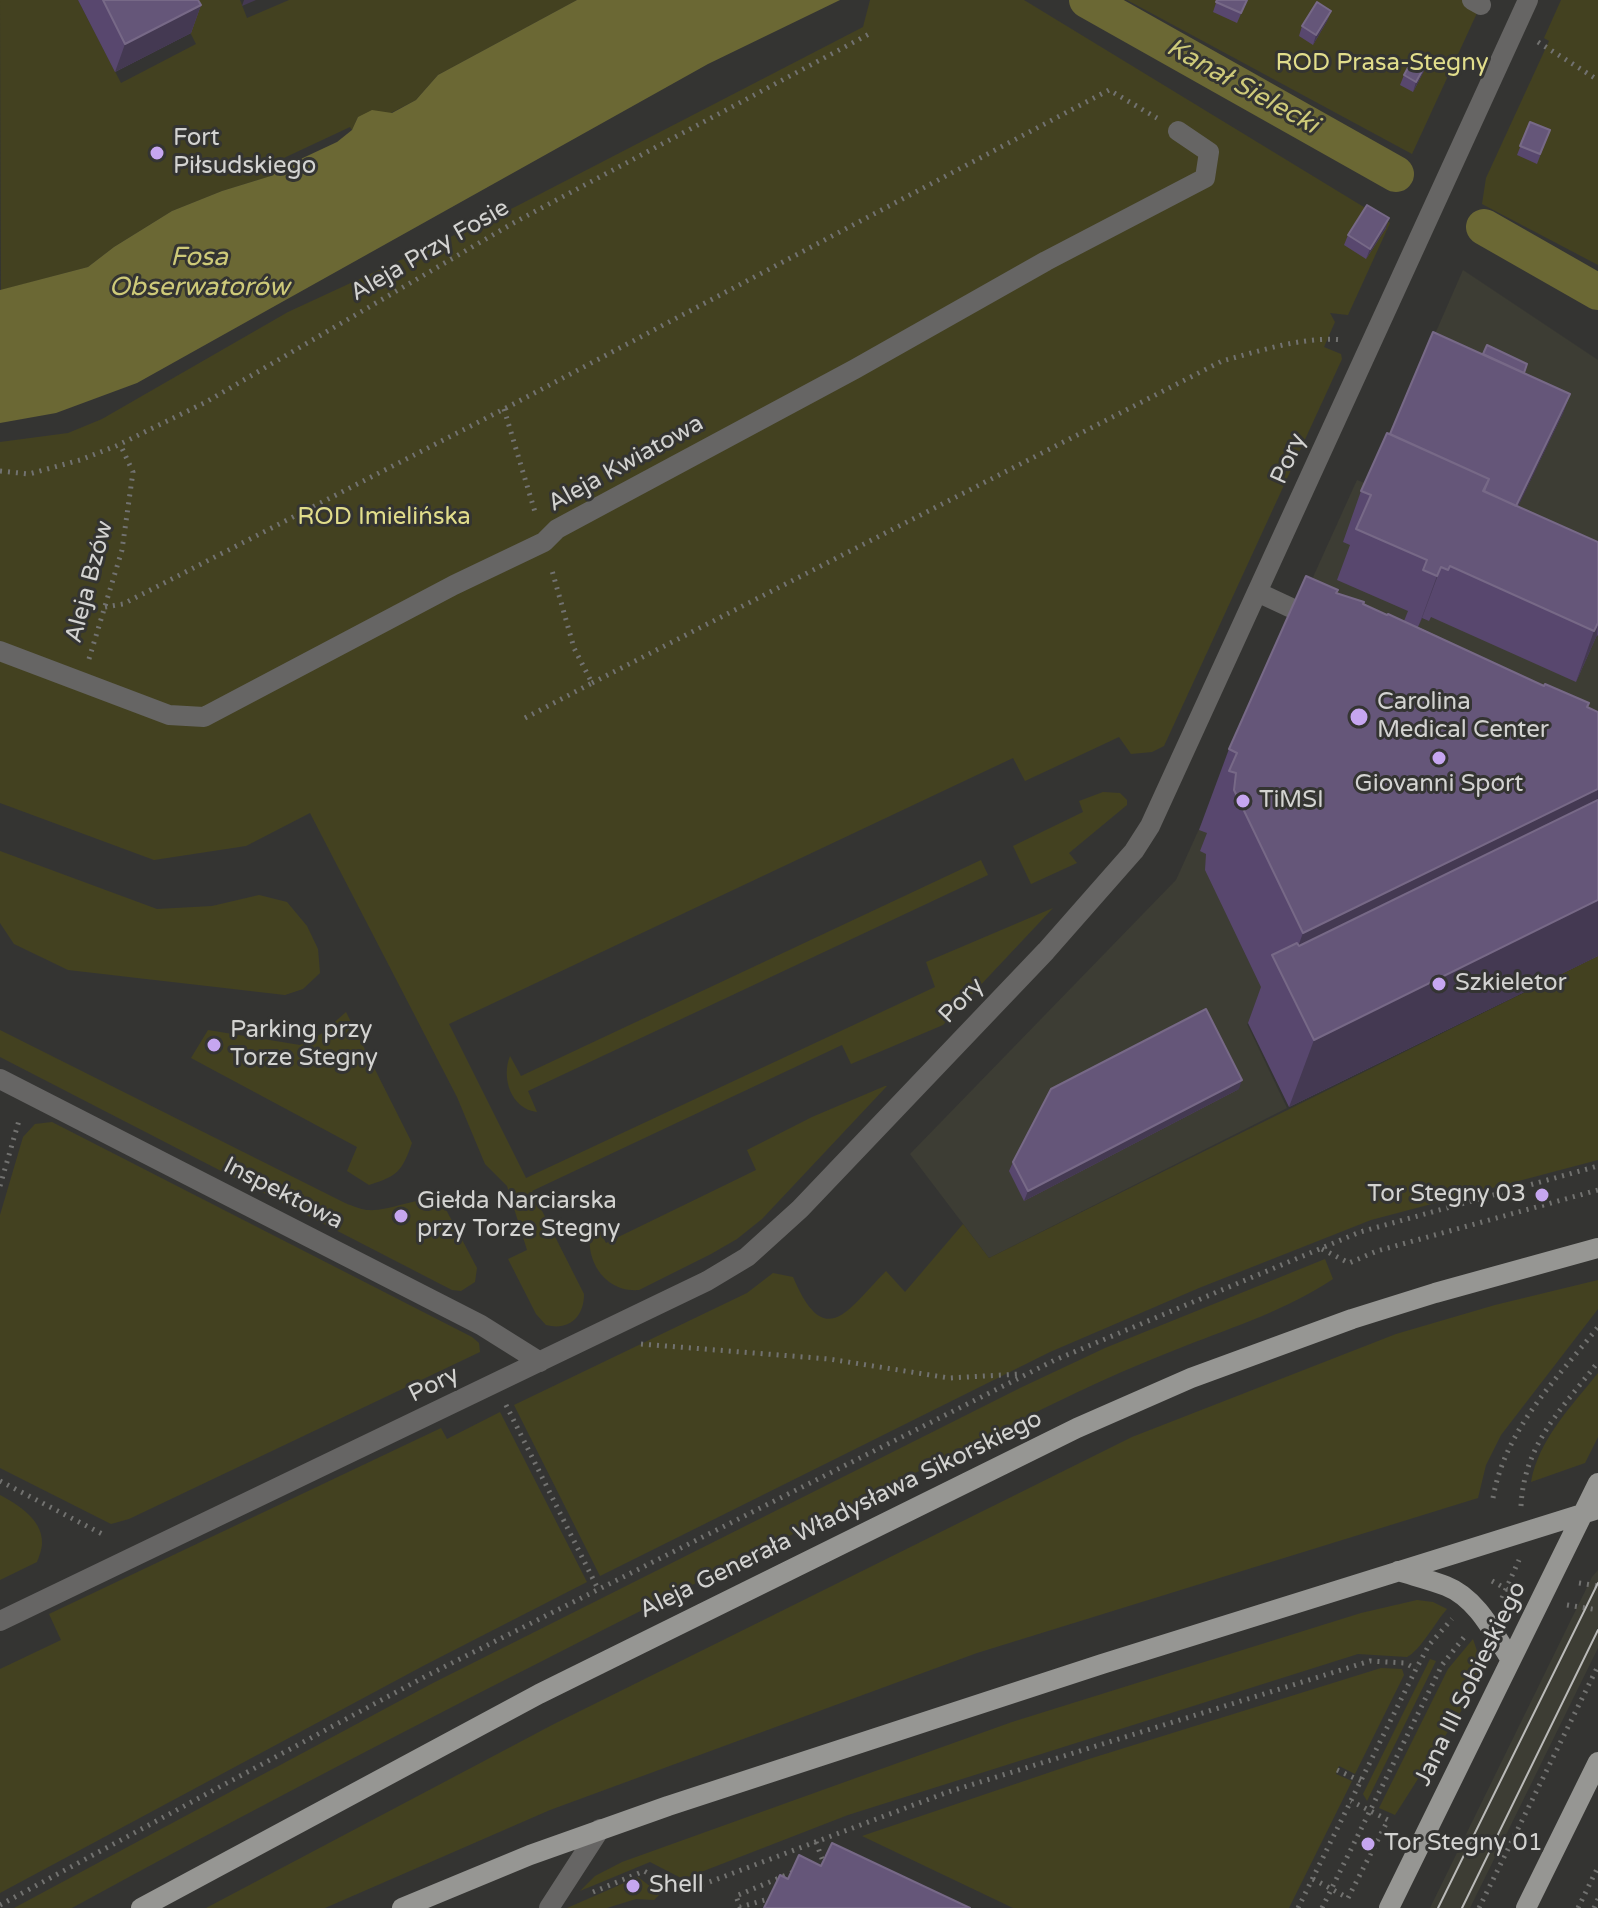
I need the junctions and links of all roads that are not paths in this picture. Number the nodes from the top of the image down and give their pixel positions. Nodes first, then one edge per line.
1 (1528, 0) edge
2 (1178, 131) road end
3 (1257, 592) junction
4 (1335, 628) edge
5 (0, 651) edge
6 (0, 1079) edge
7 (1598, 1248) edge
8 (540, 1362) junction
9 (1598, 1483) edge
10 (1590, 1511) edge
11 (1398, 1571) junction
12 (0, 1621) edge
13 (1511, 1660) junction
14 (1598, 1762) edge
15 (600, 1829) junction
16 (141, 1908) edge
17 (402, 1908) edge
18 (549, 1908) edge
19 (1389, 1908) edge
20 (1526, 1908) edge

1 - 3 street, Pory
2 - 5 street, Aleja Kwiatowa
3 - 4 street
3 - 8 street, Pory
6 - 8 street, Inspektowa
7 - 16 main road, Aleja Generała Władysława Sikorskiego
8 - 12 street, Pory
9 - 10 main road, Jana III Sobieskiego
10 - 11 main road
10 - 13 main road, Jana III Sobieskiego
11 - 13 main road
11 - 15 main road
13 - 19 main road, Jana III Sobieskiego
14 - 20 main road
15 - 17 main road
15 - 18 street

